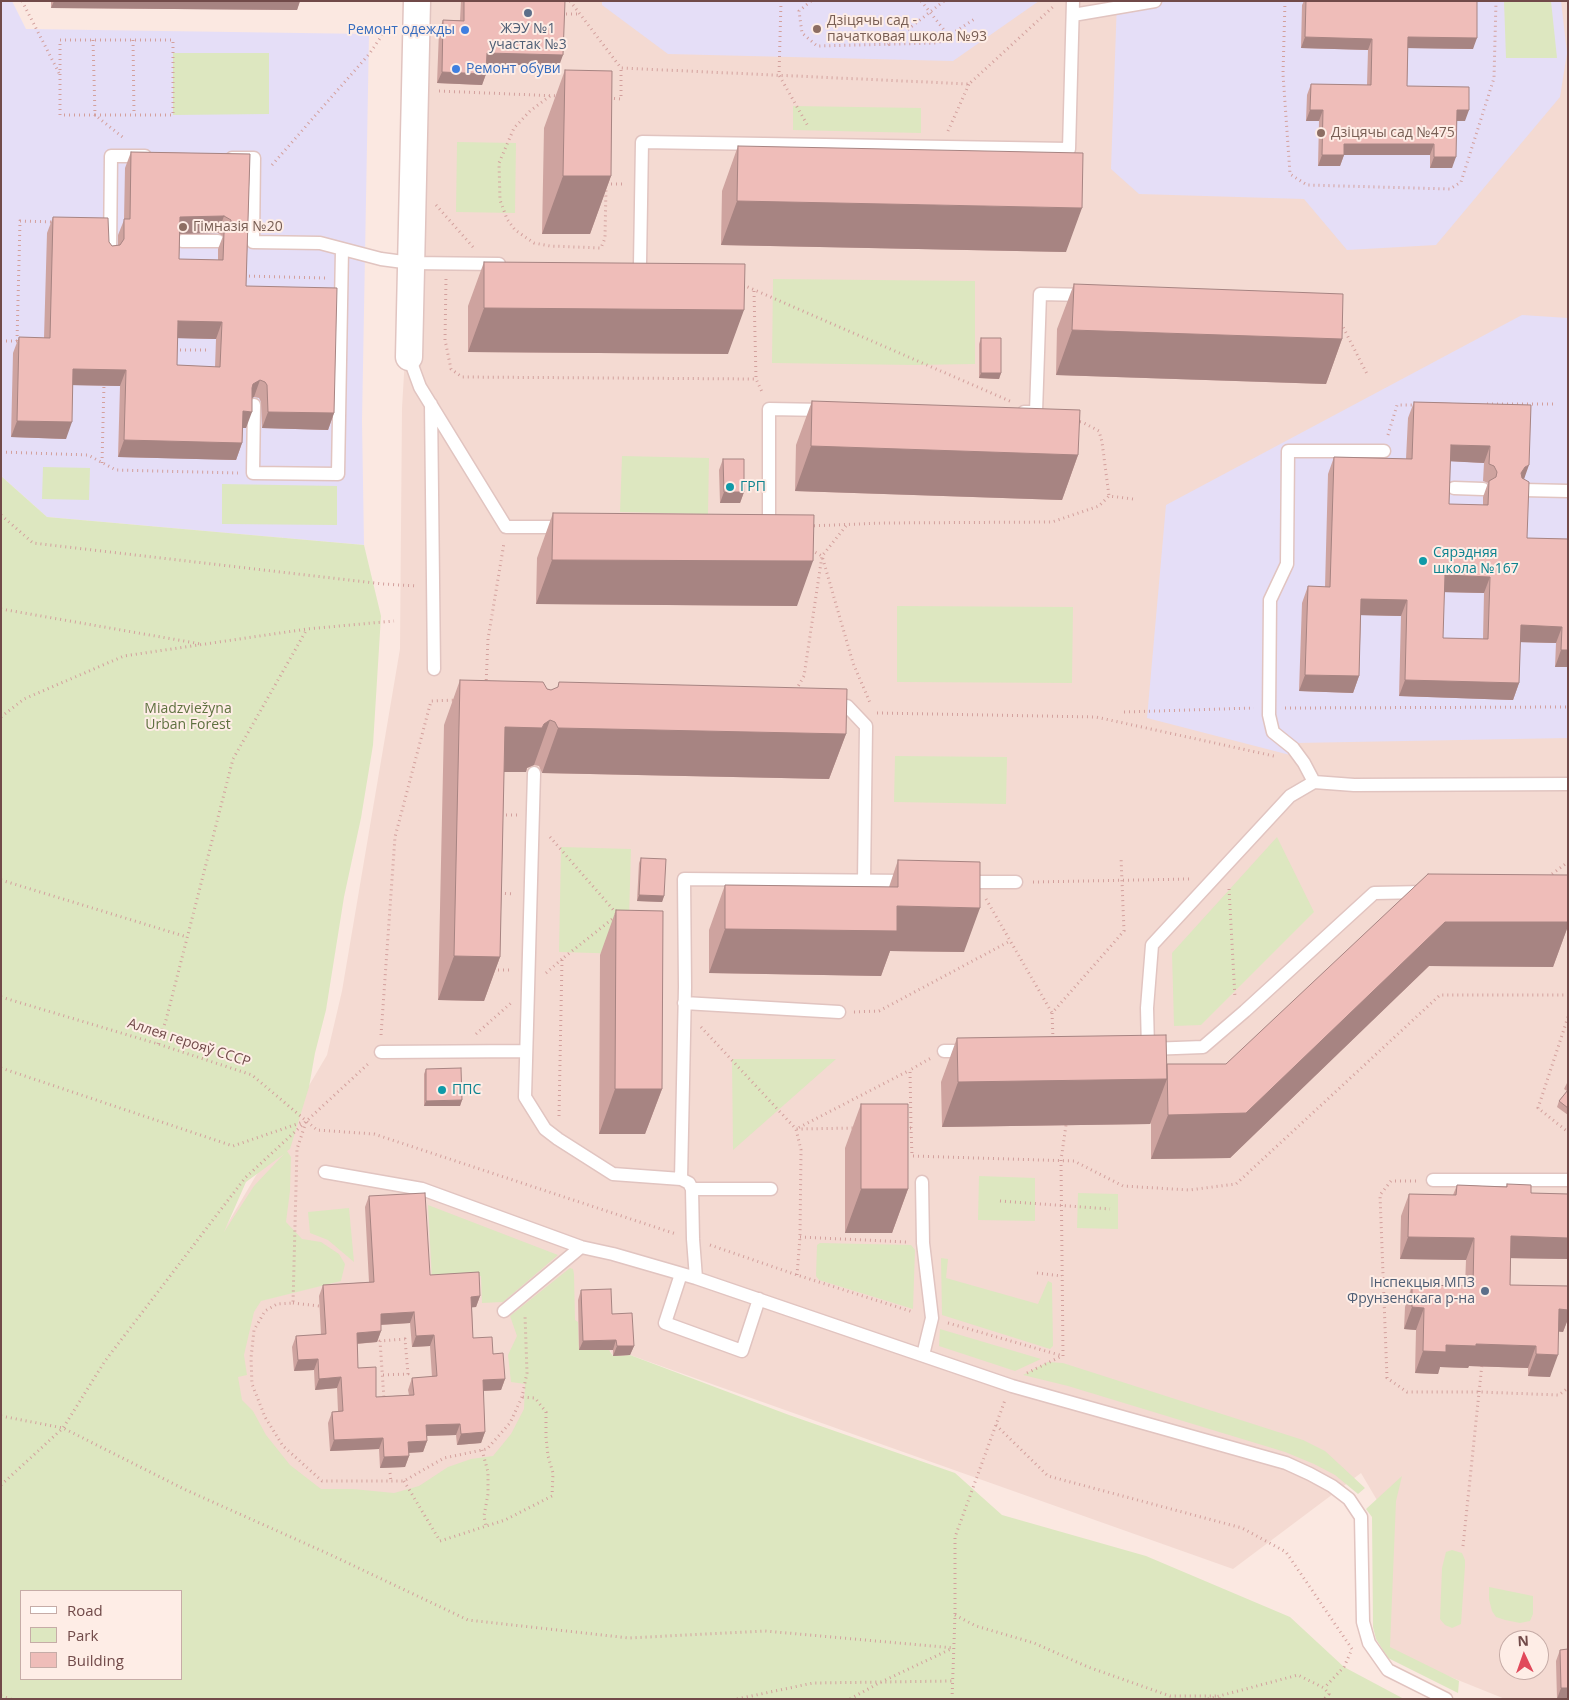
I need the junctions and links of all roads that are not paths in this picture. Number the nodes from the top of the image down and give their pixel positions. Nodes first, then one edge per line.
1 (417, 1) edge
2 (1073, 1) edge
3 (1155, 1) edge
4 (1073, 15) junction
5 (152, 157) edge
6 (215, 157) edge
7 (182, 240) edge
8 (218, 241) dead end
9 (342, 249) junction
10 (110, 255) edge
11 (411, 263) junction
12 (508, 264) edge
13 (640, 265) edge
14 (1098, 295) edge
15 (409, 357) joint
16 (431, 404) junction
17 (254, 405) edge
18 (841, 410) edge
19 (1011, 412) edge
20 (1384, 451) road end
21 (1454, 488) dead end
22 (1483, 489) dead end
23 (1523, 490) edge
24 (1568, 492) edge
25 (579, 528) edge
26 (750, 528) edge
27 (434, 669) dead end
28 (820, 706) edge
29 (534, 773) edge
30 (1314, 782) junction
31 (1568, 784) edge
32 (864, 881) junction
33 (920, 882) edge
34 (948, 882) edge
35 (1016, 882) road end
36 (1434, 892) edge
37 (684, 1003) junction
38 (839, 1012) road end
39 (944, 1051) road end
40 (980, 1051) edge
41 (381, 1052) road end
42 (526, 1052) junction
43 (325, 1172) dead end
44 (680, 1179) junction
45 (1433, 1180) road end
46 (1568, 1180) edge
47 (922, 1182) dead end
48 (692, 1189) junction
49 (771, 1189) dead end
50 (581, 1247) junction
51 (681, 1274) junction
52 (696, 1278) junction
53 (759, 1299) junction
54 (504, 1311) dead end
55 (923, 1355) junction
56 (1446, 1699) edge

1 - 11 street
2 - 4 lane
3 - 4 lane
4 - 13 lane
5 - 10 lane
6 - 9 lane
7 - 8 lane
9 - 11 lane
9 - 17 lane
11 - 12 lane
11 - 15 street
14 - 19 lane
15 - 16 lane
16 - 25 lane
16 - 27 lane
18 - 26 lane
20 - 30 lane
21 - 22 lane
23 - 24 lane
28 - 32 lane
29 - 42 lane
30 - 31 lane
30 - 36 lane
32 - 33 lane
32 - 37 lane
34 - 35 lane
37 - 38 lane
37 - 44 lane
39 - 40 lane
41 - 42 lane
42 - 44 lane
43 - 50 lane
44 - 48 lane
45 - 46 lane
47 - 55 lane
48 - 49 lane
48 - 52 lane
50 - 51 lane
50 - 54 lane
51 - 52 lane
51 - 53 lane
52 - 53 lane
53 - 55 lane
55 - 56 lane

